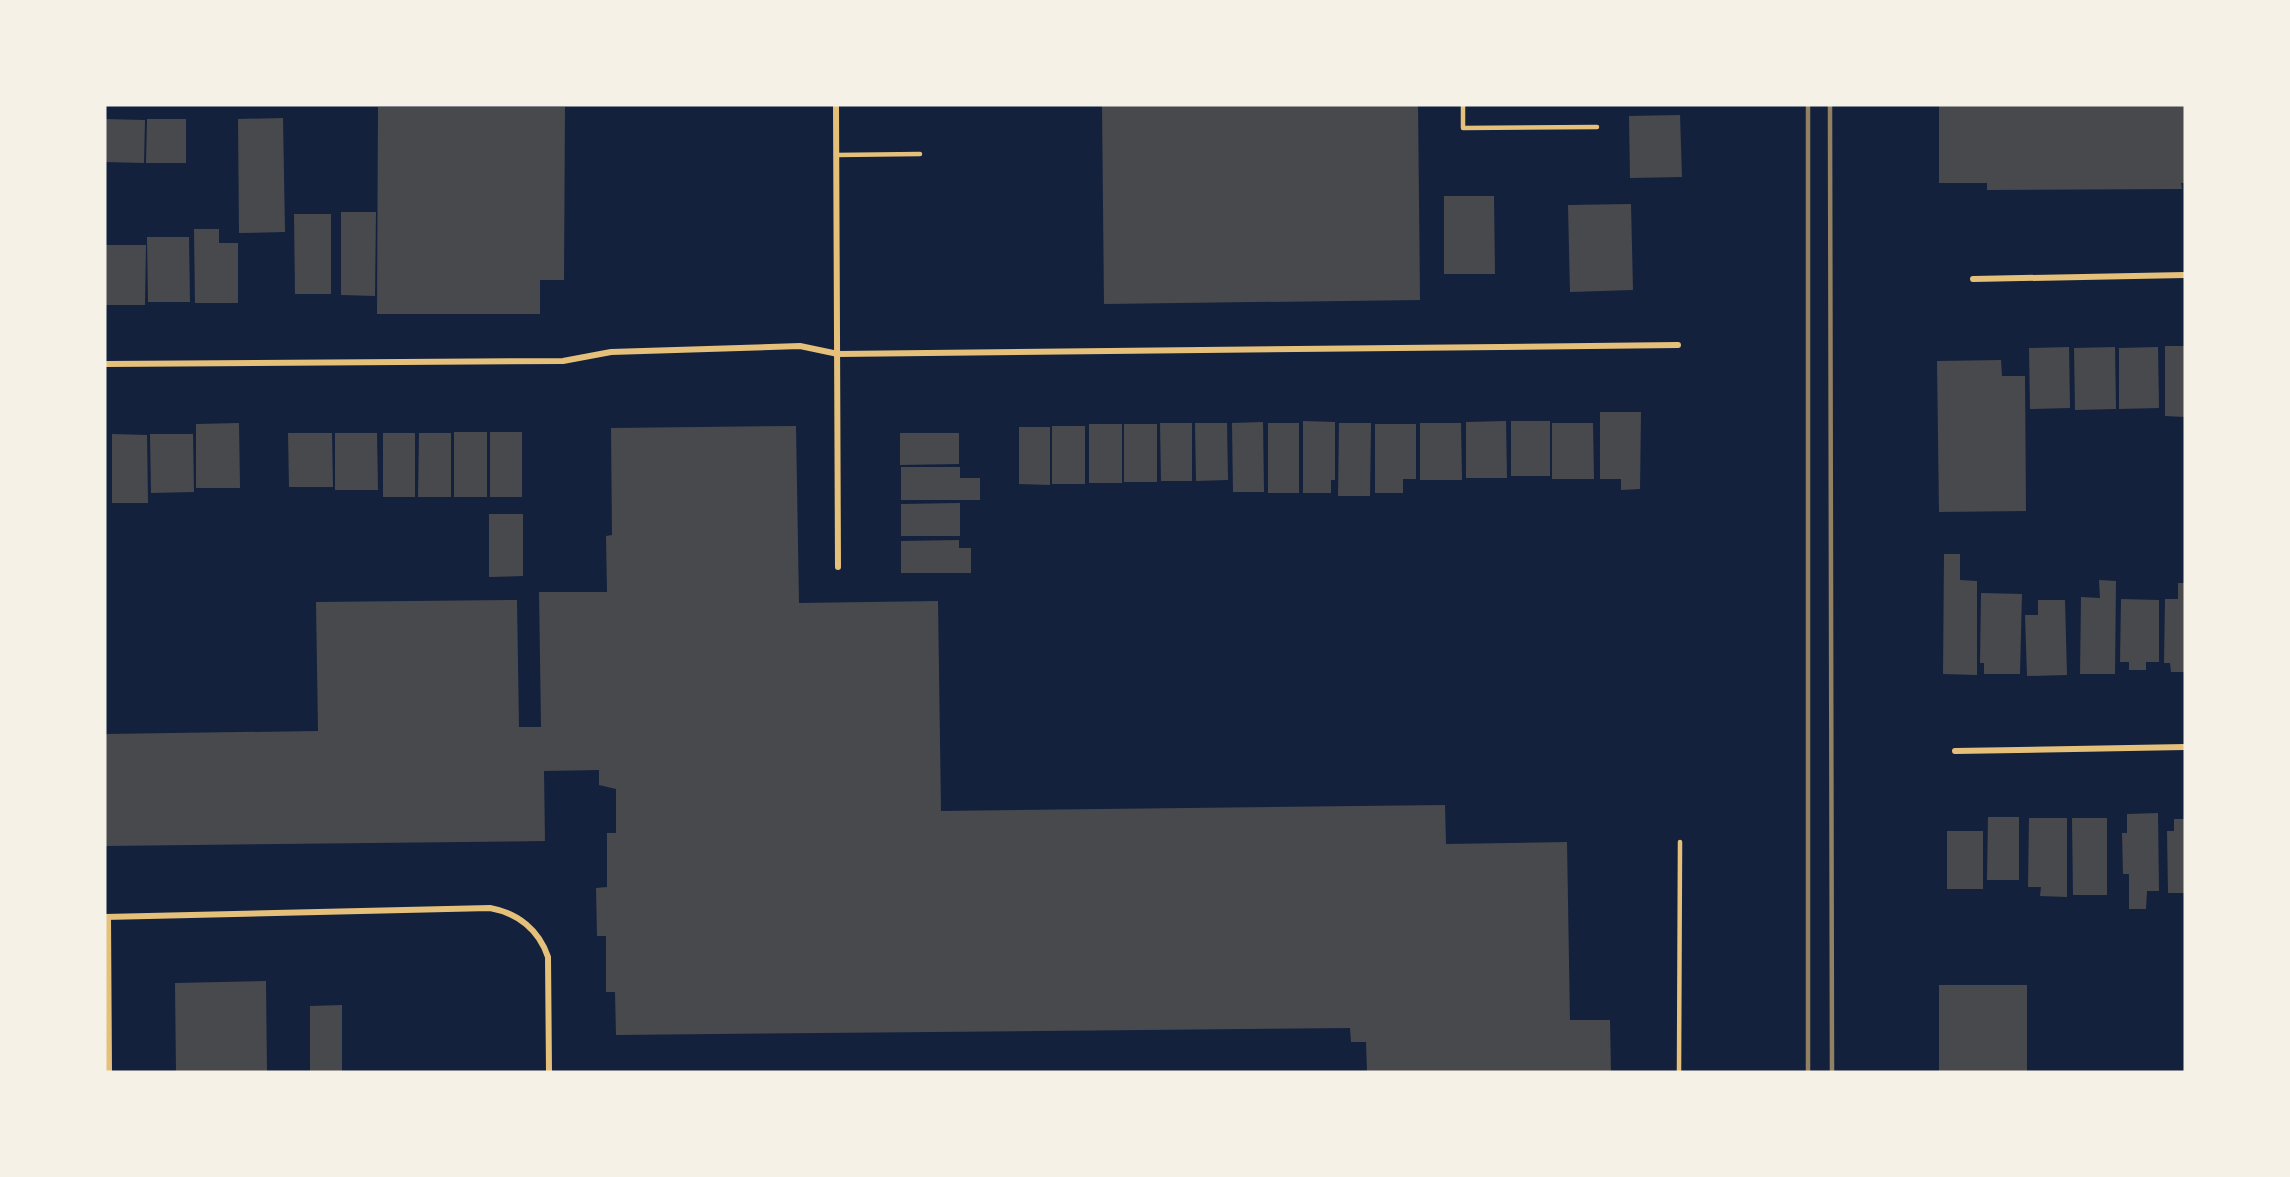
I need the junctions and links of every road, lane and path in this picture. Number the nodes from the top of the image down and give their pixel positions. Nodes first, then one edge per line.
1 (836, 105) edge
2 (1463, 105) edge
3 (1597, 127) dead end
4 (920, 153) dead end
5 (836, 155) junction
6 (2185, 275) edge
7 (1973, 279) dead end
8 (1678, 345) dead end
9 (838, 354) junction
10 (105, 364) edge
11 (838, 567) dead end
12 (2185, 747) edge
13 (1955, 751) dead end
14 (1680, 842) dead end
15 (106, 917) edge
16 (109, 1072) edge
17 (549, 1072) edge
18 (1679, 1072) edge

1 - 5 street
2 - 3 lane
4 - 5 lane
5 - 9 street
6 - 7 street
8 - 9 street
9 - 10 street
9 - 11 street
12 - 13 street
14 - 18 lane
15 - 16 street
15 - 17 street

